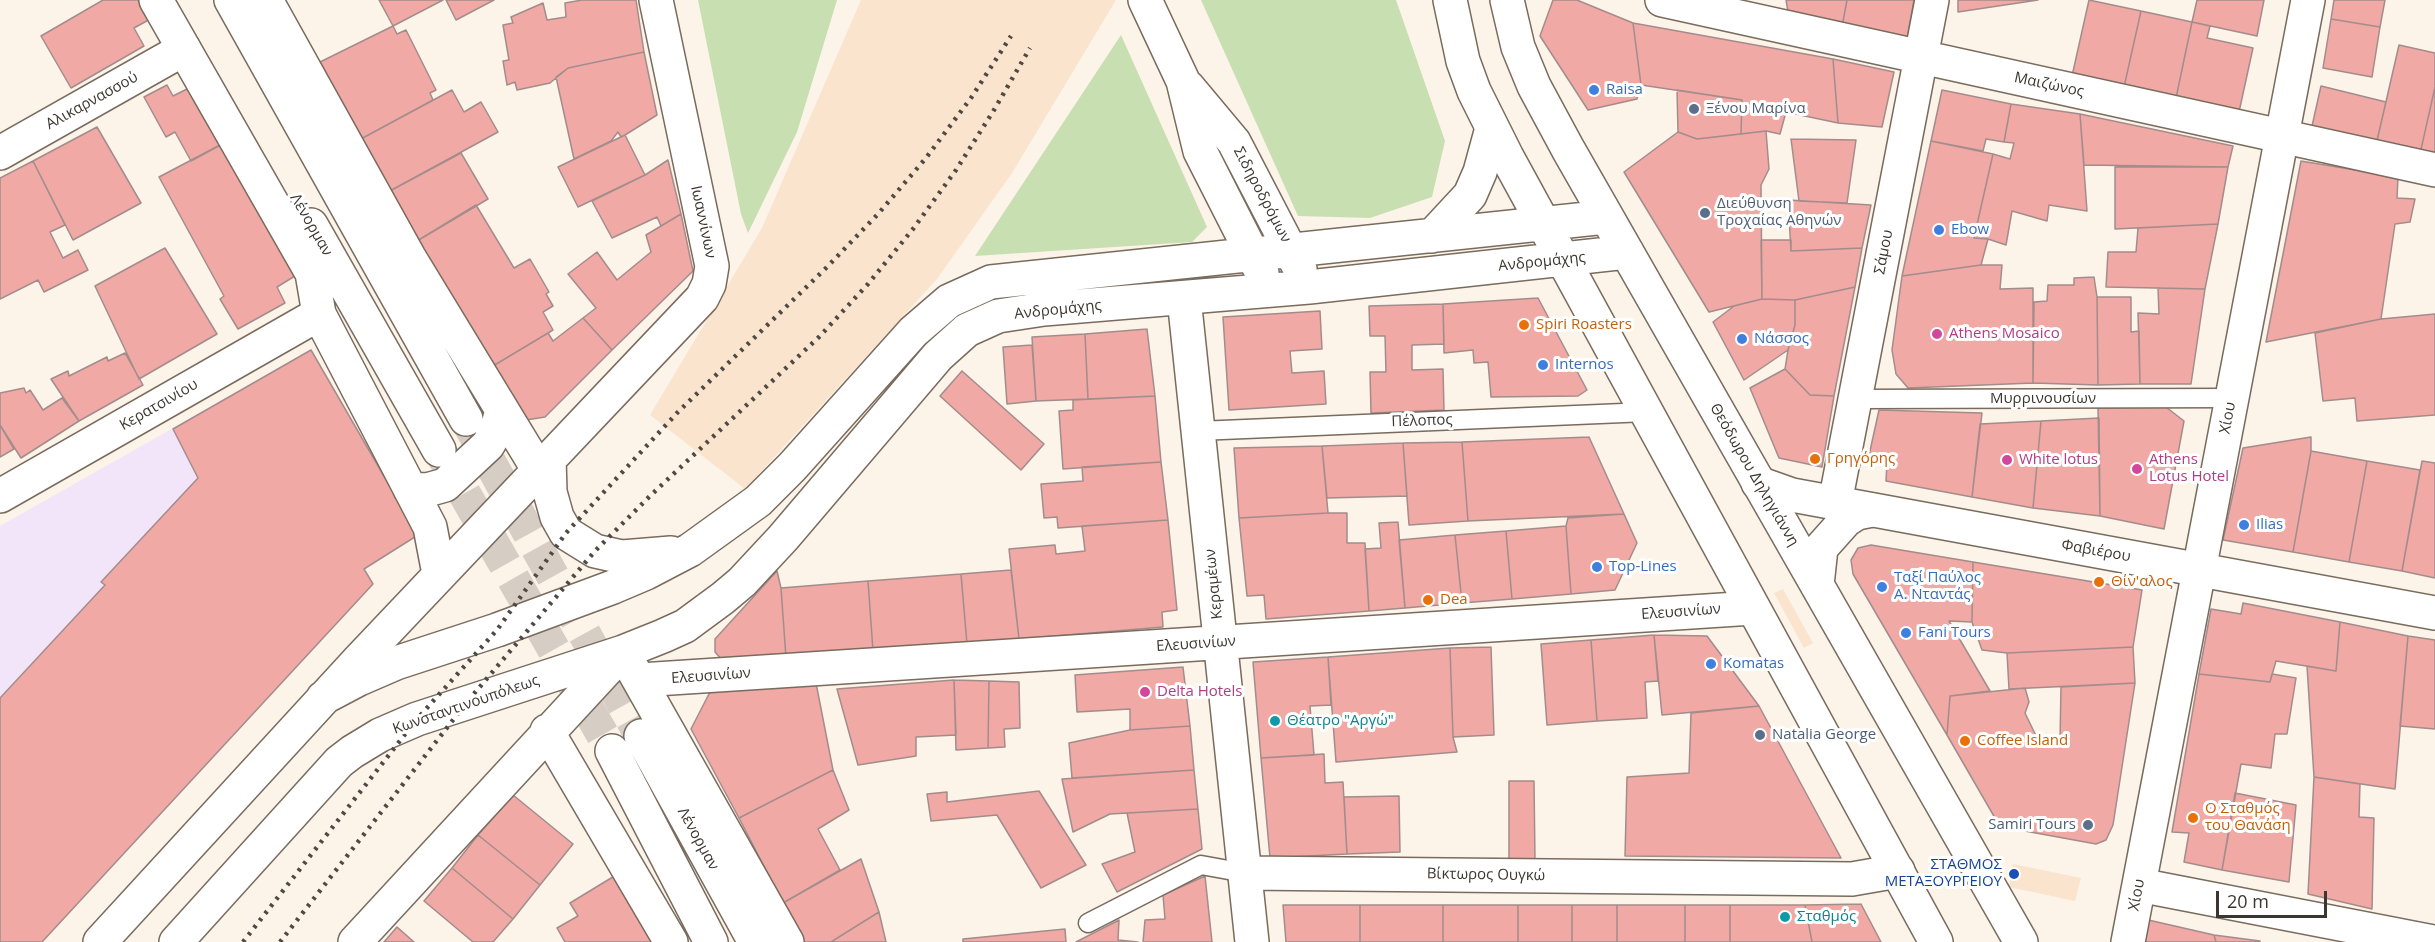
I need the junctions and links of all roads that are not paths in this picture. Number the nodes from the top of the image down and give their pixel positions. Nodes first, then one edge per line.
1 (156, 0) edge
2 (182, 0) edge
3 (231, 0) edge
4 (656, 0) edge
5 (1145, 0) edge
6 (1450, 0) edge
7 (1507, 0) edge
8 (1662, 0) edge
9 (1932, 0) edge
10 (2308, 0) edge
11 (271, 2) edge
12 (1764, 11) edge
13 (184, 49) junction
14 (1921, 57) junction
15 (1183, 81) junction
16 (1492, 128) junction
17 (2282, 137) junction
18 (0, 153) edge
19 (2435, 171) edge
20 (1606, 217) junction
21 (1543, 224) junction
22 (1432, 236) junction
23 (1291, 251) junction
24 (1627, 252) junction
25 (1253, 255) junction
26 (1562, 259) junction
27 (1309, 287) junction
28 (1270, 290) junction
29 (1184, 298) junction
30 (319, 314) junction
31 (2232, 398) junction
32 (1855, 399) junction
33 (502, 410) junction
34 (1647, 412) junction
35 (466, 419) tunnel mouth
36 (1198, 431) junction
37 (440, 450) tunnel mouth
38 (544, 463) junction
39 (1758, 483) junction
40 (410, 489) junction
41 (0, 496) edge
42 (1834, 503) junction
43 (1872, 510) junction
44 (690, 550) junction
45 (2199, 570) junction
46 (440, 574) junction
47 (1817, 585) junction
48 (1753, 608) junction
49 (2435, 613) edge
50 (1221, 642) junction
51 (623, 652) junction
52 (640, 680) junction
53 (323, 698) junction
54 (548, 731) junction
55 (641, 735) tunnel mouth
56 (612, 752) tunnel mouth
57 (1898, 872) junction
58 (1245, 873) junction
59 (2139, 885) junction
60 (1088, 923) dead end
61 (100, 942) edge
62 (176, 942) edge
63 (355, 942) edge
64 (671, 942) edge
65 (711, 942) edge
66 (755, 942) edge
67 (787, 942) edge
68 (1252, 942) edge
69 (1936, 942) edge
70 (2021, 942) edge
71 (2128, 942) edge
72 (2433, 942) edge

1 - 13 street
2 - 37 street, Λένορμαν
3 - 35 street
4 - 38 street, Ιωαννίνων
5 - 15 street, Σιδηροδρόμων
6 - 16 street
7 - 20 street, Θεόδωρου Δηληγιάννη
8 - 12 street, Μαιζώνος
9 - 14 street, Σάμου
10 - 17 street, Χίου
11 - 33 street
12 - 14 street, Μαιζώνος
13 - 18 street, Αλικαρνασσού
13 - 30 street
14 - 17 street, Μαιζώνος
14 - 32 street, Σάμου
15 - 23 street, Σιδηροδρόμων
15 - 25 street, Σιδηροδρόμων
16 - 21 street
16 - 22 street
17 - 19 street, Μαιζώνος
17 - 31 street, Χίου
20 - 21 street
20 - 24 street, Θεόδωρου Δηληγιάννη
21 - 22 street
21 - 26 street
22 - 23 street
23 - 25 street
23 - 27 street, Σιδηροδρόμων
24 - 26 street, Ανδρομάχης
24 - 39 street, Θεόδωρου Δηληγιάννη
25 - 28 street, Σιδηροδρόμων
25 - 44 street
26 - 27 street, Ανδρομάχης
26 - 34 street
27 - 28 street, Ανδρομάχης
28 - 29 street, Ανδρομάχης
29 - 36 street, Κεραμέων
29 - 51 street, Ανδρομάχης
30 - 40 street
30 - 41 street, Κερατσινίου
31 - 32 lane, Μυρρινουσίων
31 - 45 street, Χίου
32 - 42 street, Σάμου
33 - 38 street
33 - 40 street
34 - 36 lane, Πέλοπος
34 - 48 street
36 - 50 street, Κεραμέων
38 - 44 street
38 - 46 street
39 - 42 street, Φαβιέρου
39 - 47 street, Θεόδωρου Δηληγιάννη
40 - 46 street
42 - 43 street, Φαβιέρου
43 - 45 street, Φαβιέρου
43 - 47 street
44 - 53 street
45 - 49 street, Φαβιέρου
45 - 59 street, Χίου
46 - 53 street
47 - 70 street, Θεόδωρου Δηληγιάννη
48 - 50 street, Ελευσινίων
48 - 57 street
50 - 52 street, Ελευσινίων
50 - 58 street, Κεραμέων
51 - 52 street
51 - 54 street
51 - 62 street, Κωνσταντινουπόλεως
52 - 67 street
53 - 61 street
54 - 63 street
54 - 64 street
55 - 66 street, Λένορμαν
56 - 65 street
57 - 58 street, Βίκτωρος Ουγκώ
57 - 69 street
58 - 60 lane, Βίκτωρος Ουγκώ
58 - 68 street, Κεραμέων
59 - 71 street, Χίου
59 - 72 street

